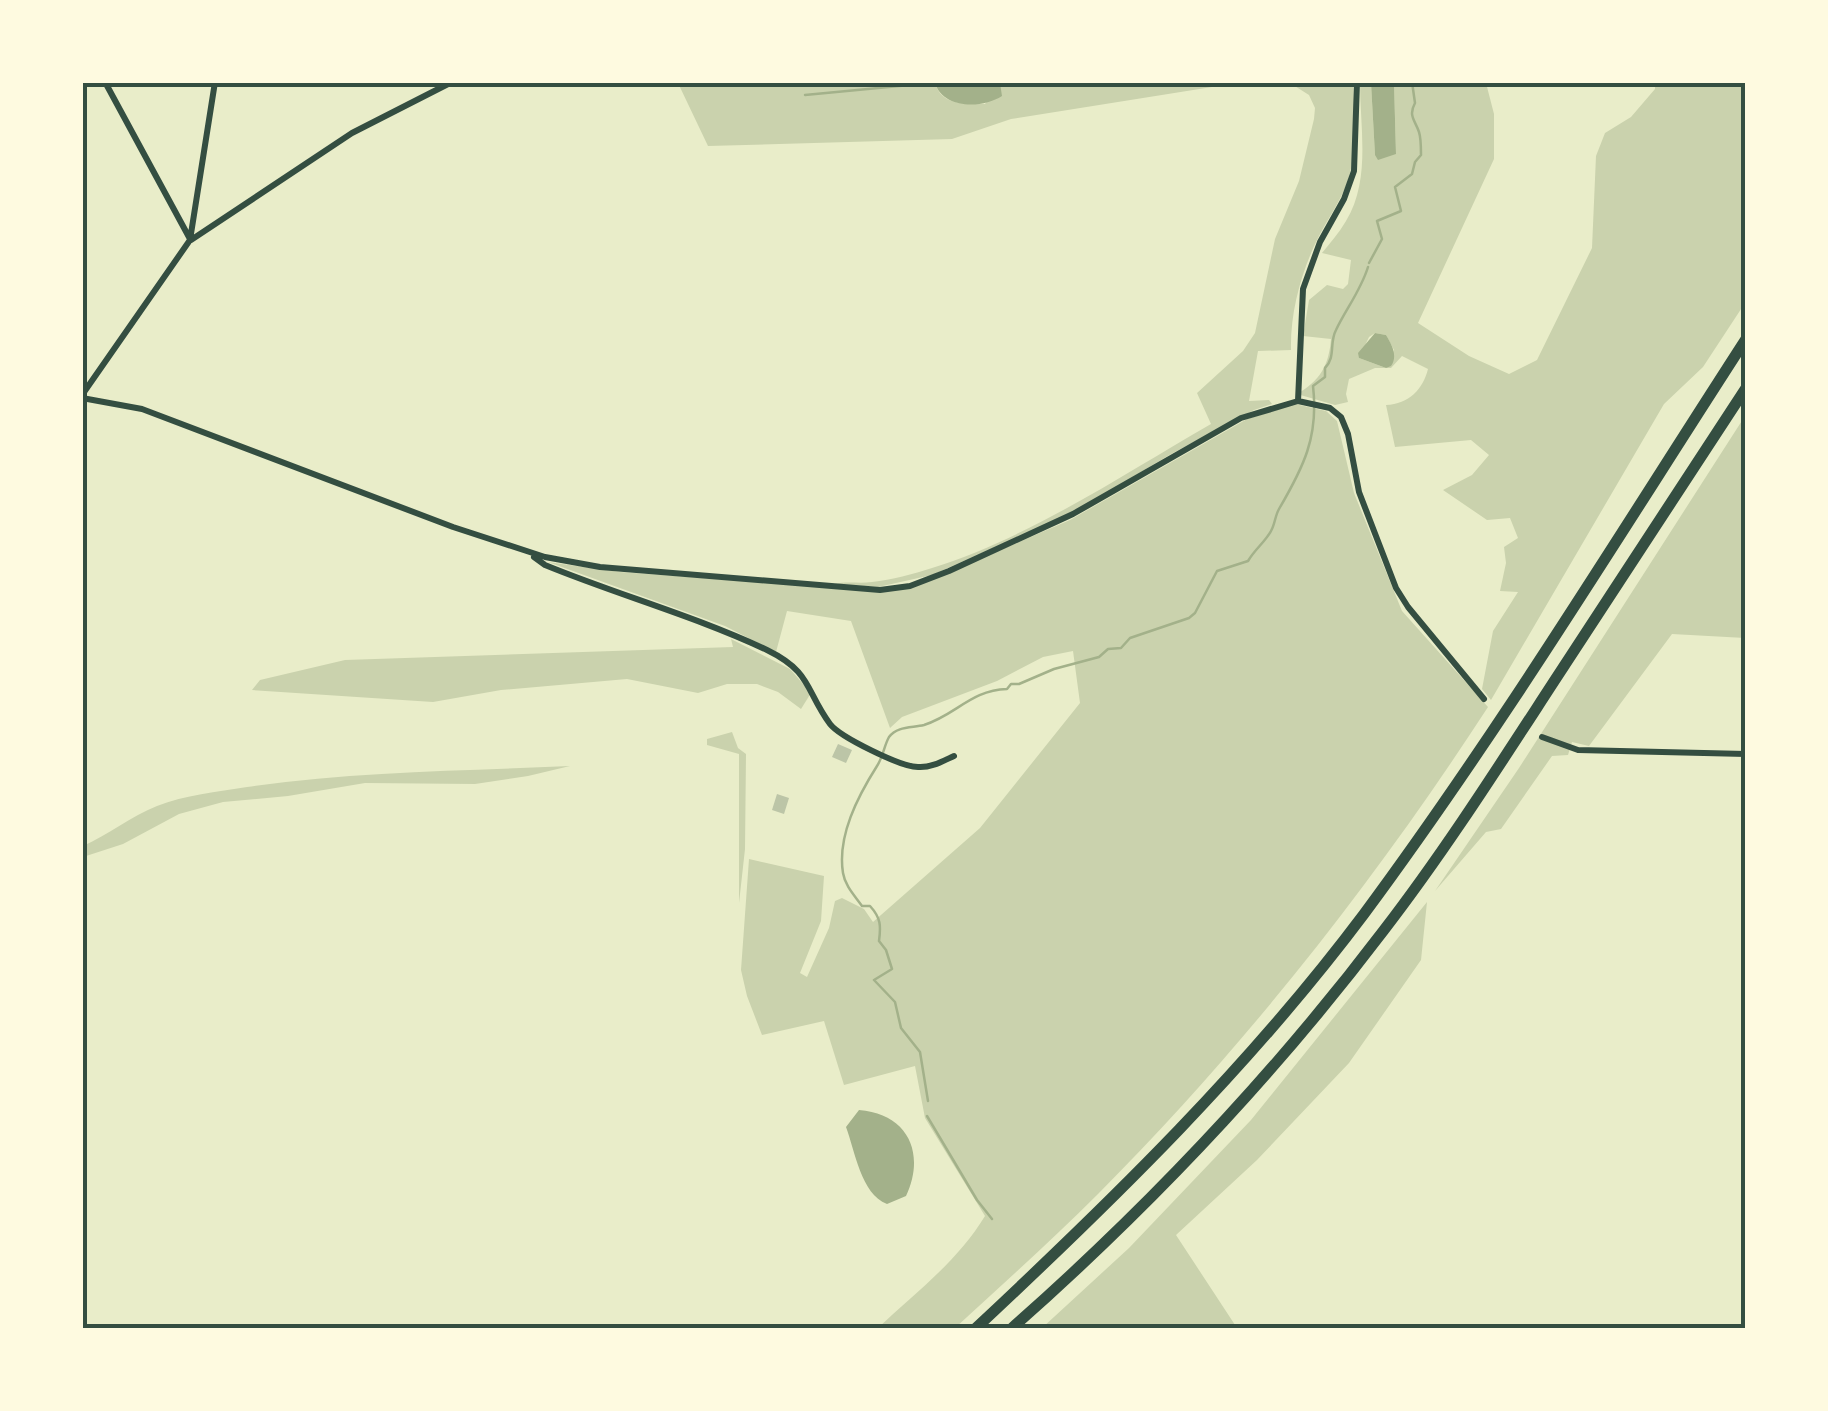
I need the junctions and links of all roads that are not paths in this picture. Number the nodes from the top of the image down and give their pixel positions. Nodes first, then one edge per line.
1 (106, 82) edge
2 (215, 82) edge
3 (452, 82) edge
4 (1358, 82) edge
5 (190, 240) junction
6 (1746, 339) edge
7 (1746, 388) edge
8 (82, 396) edge
9 (1303, 402) junction
10 (529, 553) junction
11 (1484, 699) dead end
12 (1542, 737) dead end
13 (1746, 754) edge
14 (954, 756) dead end
15 (976, 1328) edge
16 (1012, 1328) edge

1 - 5 street
2 - 5 street
3 - 5 street
4 - 9 street
5 - 8 street
6 - 15 highway
7 - 16 highway
8 - 10 street
9 - 10 street
9 - 11 street
10 - 14 street
12 - 13 street

